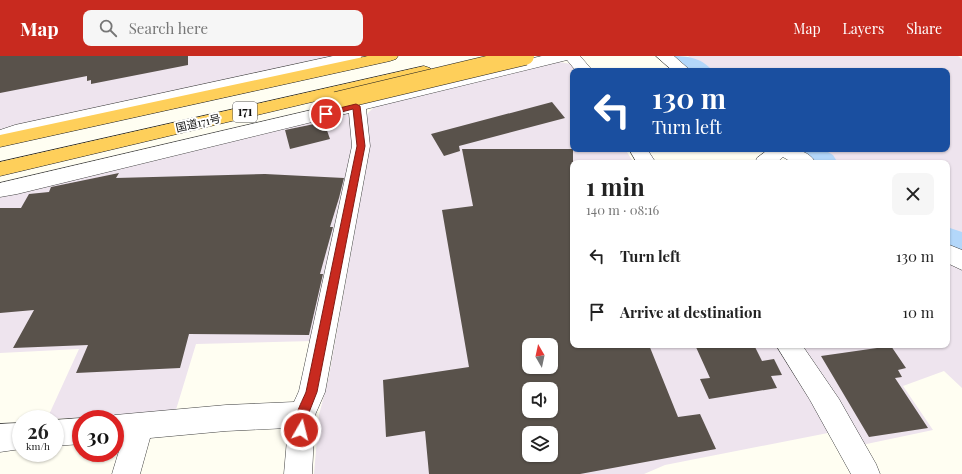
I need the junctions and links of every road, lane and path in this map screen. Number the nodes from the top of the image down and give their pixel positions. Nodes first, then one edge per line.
1 (354, 56) edge
2 (390, 56) edge
3 (431, 56) edge
4 (489, 56) edge
5 (525, 56) edge
6 (562, 56) edge
7 (572, 56) edge
8 (664, 56) edge
9 (504, 63) edge
10 (582, 68) edge
11 (679, 68) edge
12 (346, 104) junction
13 (0, 136) edge
14 (0, 141) edge
15 (777, 152) edge
16 (789, 152) edge
17 (0, 154) edge
18 (768, 160) edge
19 (802, 160) edge
20 (0, 169) edge
21 (0, 181) edge
22 (0, 190) edge
23 (950, 254) edge
24 (962, 261) edge
25 (790, 348) edge
26 (302, 415) junction
27 (128, 427) edge
28 (12, 437) edge
29 (0, 438) edge
30 (126, 474) edge
31 (298, 474) edge
32 (866, 474) edge

1 - 13 street
2 - 14 highway, 171
3 - 17 highway, 国道171号 / 171
4 - 20 highway, 国道171号 / 171
5 - 12 highway, 171, bridge
6 - 9 street
7 - 10 street
8 - 11 street
9 - 12 street
12 - 21 highway, 171
12 - 22 street
12 - 26 street
15 - 18 street
16 - 19 street
23 - 24 street
25 - 32 street
26 - 27 street
26 - 31 street
27 - 30 street
28 - 29 street

